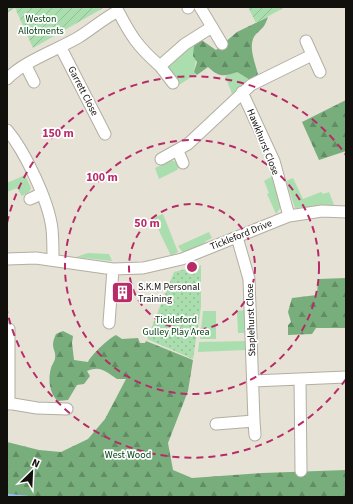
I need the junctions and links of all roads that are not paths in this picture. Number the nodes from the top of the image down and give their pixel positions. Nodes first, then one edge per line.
1 (200, 7) edge
2 (212, 27) junction
3 (306, 41) dead end
4 (222, 44) dead end
5 (60, 48) junction
6 (312, 55) junction
7 (26, 66) junction
8 (160, 66) junction
9 (320, 72) dead end
10 (7, 79) edge
11 (34, 82) dead end
12 (173, 83) dead end
13 (242, 92) junction
14 (7, 130) edge
15 (105, 134) dead end
16 (178, 151) junction
17 (161, 159) dead end
18 (183, 162) dead end
19 (41, 194) junction
20 (30, 199) dead end
21 (346, 212) edge
22 (289, 216) junction
23 (237, 237) junction
24 (7, 259) edge
25 (53, 260) junction
26 (114, 269) junction
27 (109, 323) dead end
28 (9, 329) dead end
29 (346, 377) edge
30 (300, 379) junction
31 (253, 381) junction
32 (8, 404) edge
33 (66, 409) dead end
34 (254, 421) junction
35 (216, 424) dead end
36 (255, 435) dead end
37 (301, 471) dead end

1 - 2 street
2 - 4 street
2 - 8 street
3 - 6 street
5 - 7 street
5 - 8 street
5 - 15 street, Garrett Close
6 - 9 street
6 - 13 street
7 - 10 street
7 - 11 street
8 - 12 street
13 - 16 street
13 - 22 street, Hawkhurst Close
14 - 19 street
16 - 17 street
16 - 18 street
19 - 20 street
19 - 25 street
21 - 22 street, Tickleford Drive
22 - 23 street, Tickleford Drive
23 - 26 street, Tickleford Drive
23 - 31 street, Staplehurst Close
24 - 25 street, Tickleford Drive
25 - 26 street, Tickleford Drive
26 - 27 street
28 - 32 street
29 - 30 street
30 - 31 street
30 - 37 street
31 - 34 street, Staplehurst Close
32 - 33 street
34 - 35 street
34 - 36 street, Staplehurst Close

